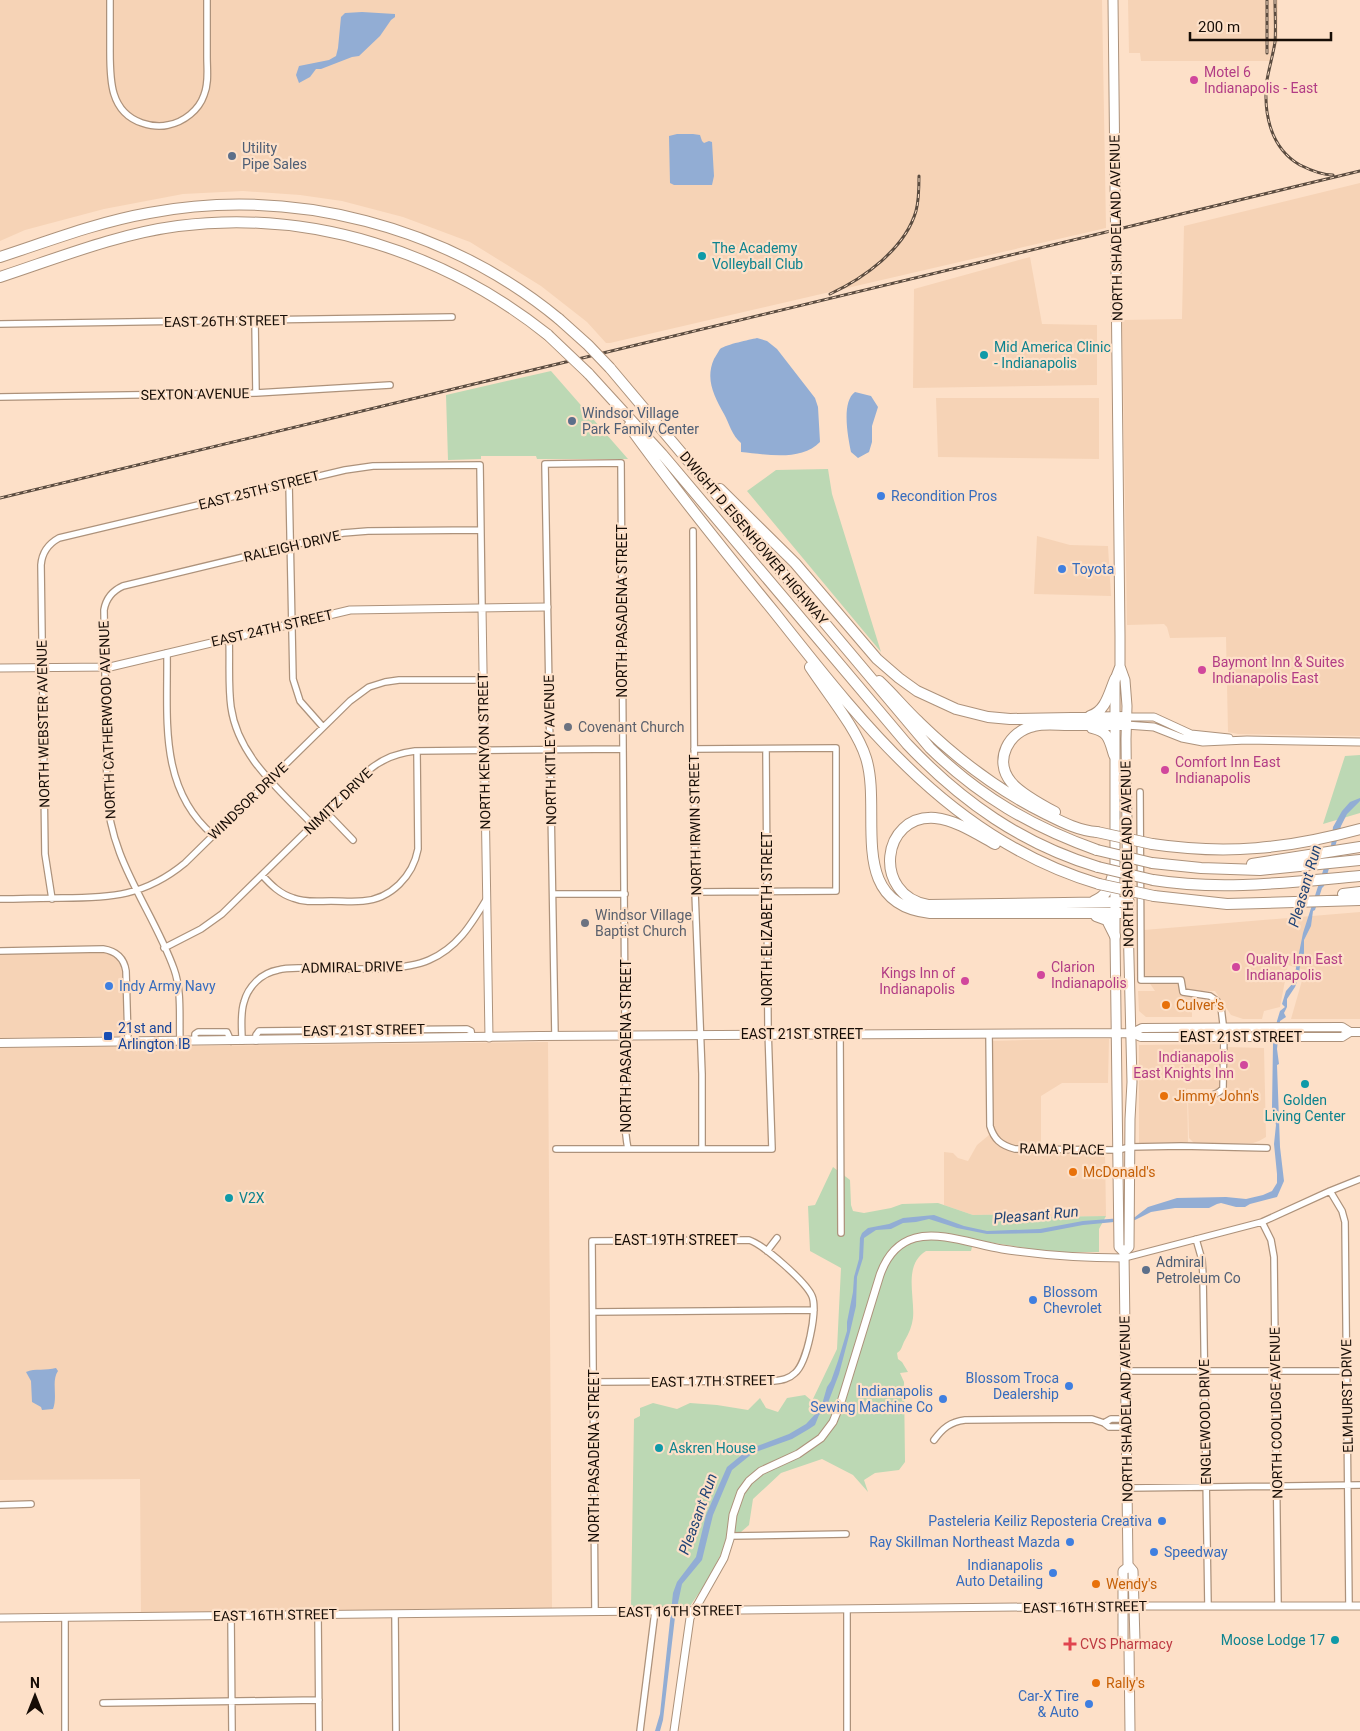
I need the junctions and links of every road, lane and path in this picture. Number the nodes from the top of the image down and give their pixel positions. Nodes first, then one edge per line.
1 (110, 0) edge
2 (207, 0) edge
3 (1113, 0) edge
4 (0, 257) edge
5 (0, 277) edge
6 (452, 317) dead end
7 (255, 321) junction
8 (0, 324) edge
9 (390, 385) dead end
10 (605, 392) junction
11 (256, 393) junction
12 (0, 397) edge
13 (621, 463) joint
14 (692, 464) junction
15 (480, 465) joint
16 (289, 483) junction
17 (481, 530) junction
18 (693, 531) dead end
19 (290, 546) junction
20 (45, 549) joint
21 (110, 595) joint
22 (547, 607) junction
23 (482, 608) junction
24 (292, 623) junction
25 (786, 628) junction
26 (229, 638) junction
27 (167, 653) junction
28 (856, 660) junction
29 (1120, 666) junction
30 (105, 667) junction
31 (0, 668) edge
32 (42, 668) junction
33 (483, 680) junction
34 (1115, 680) junction
35 (1080, 721) junction
36 (1115, 721) junction
37 (1127, 721) junction
38 (324, 727) junction
39 (1360, 742) edge
40 (766, 748) junction
41 (694, 749) junction
42 (549, 750) junction
43 (623, 750) junction
44 (417, 751) junction
45 (484, 751) junction
46 (1114, 755) junction
47 (270, 780) junction
48 (1140, 792) dead end
49 (326, 812) junction
50 (313, 825) junction
51 (1356, 830) edge
52 (1097, 832) junction
53 (213, 835) junction
54 (353, 840) dead end
55 (1360, 847) edge
56 (1313, 859) junction
57 (1360, 860) edge
58 (1049, 865) junction
59 (1115, 868) junction
60 (262, 875) junction
61 (1360, 876) edge
62 (138, 890) junction
63 (695, 892) junction
64 (767, 892) junction
65 (1360, 892) edge
66 (553, 894) junction
67 (625, 894) junction
68 (0, 899) edge
69 (52, 899) junction
70 (1332, 899) junction
71 (486, 900) junction
72 (1360, 900) edge
73 (1090, 902) junction
74 (1129, 902) junction
75 (1116, 903) junction
76 (1128, 913) junction
77 (1088, 914) junction
78 (1116, 914) junction
79 (1115, 936) junction
80 (164, 948) junction
81 (0, 951) edge
82 (1224, 1032) junction
83 (1350, 1032) junction
84 (1360, 1032) edge
85 (989, 1033) junction
86 (1117, 1033) junction
87 (1132, 1033) junction
88 (840, 1034) junction
89 (627, 1035) junction
90 (699, 1035) junction
91 (769, 1035) junction
92 (555, 1036) junction
93 (489, 1038) junction
94 (242, 1040) junction
95 (180, 1041) junction
96 (128, 1042) junction
97 (0, 1043) edge
98 (1182, 1095) dead end
99 (1130, 1147) junction
100 (1266, 1148) dead end
101 (628, 1149) junction
102 (556, 1150) dead end
103 (702, 1150) junction
104 (1118, 1150) junction
105 (1360, 1179) edge
106 (1330, 1191) junction
107 (1262, 1222) junction
108 (842, 1233) dead end
109 (1124, 1234) junction
110 (587, 1236) dead end
111 (778, 1238) dead end
112 (1196, 1240) junction
113 (592, 1241) junction
114 (767, 1251) junction
115 (1124, 1255) junction
116 (814, 1310) junction
117 (593, 1312) junction
118 (1126, 1371) junction
119 (1204, 1371) junction
120 (1275, 1371) junction
121 (1346, 1371) junction
122 (593, 1382) junction
123 (1126, 1423) junction
124 (934, 1440) dead end
125 (1348, 1485) junction
126 (1360, 1485) edge
127 (1206, 1486) junction
128 (1277, 1486) junction
129 (1127, 1488) junction
130 (32, 1504) dead end
131 (0, 1505) edge
132 (846, 1534) dead end
133 (730, 1536) junction
134 (1128, 1567) junction
135 (1123, 1606) junction
136 (1134, 1606) junction
137 (1208, 1606) junction
138 (1278, 1606) junction
139 (1349, 1606) junction
140 (1360, 1606) edge
141 (847, 1610) junction
142 (655, 1611) junction
143 (693, 1611) junction
144 (595, 1612) junction
145 (395, 1614) junction
146 (318, 1615) junction
147 (231, 1616) junction
148 (65, 1617) junction
149 (0, 1618) edge
150 (1129, 1647) junction
151 (319, 1700) junction
152 (232, 1701) junction
153 (103, 1703) dead end
154 (66, 1731) edge
155 (232, 1731) edge
156 (319, 1731) edge
157 (396, 1731) edge
158 (640, 1731) edge
159 (674, 1731) edge
160 (847, 1731) edge
161 (1130, 1731) edge

1 - 2 street
3 - 29 main road, NORTH SHADELAND AVENUE
4 - 14 highway, DWIGHT D EISENHOWER HIGHWAY, bridge
5 - 10 highway, DWIGHT D EISENHOWER HIGHWAY, bridge
6 - 7 street, EAST 26TH STREET
7 - 8 street, EAST 26TH STREET
7 - 11 street
9 - 11 street, SEXTON AVENUE
10 - 25 highway
10 - 61 highway, DWIGHT D EISENHOWER HIGHWAY, bridge
11 - 12 street, SEXTON AVENUE
13 - 22 street, NORTH KITLEY AVENUE
13 - 43 street, NORTH PASADENA STREET
14 - 28 highway, DWIGHT D EISENHOWER HIGHWAY
14 - 35 highway
15 - 16 street, EAST 25TH STREET
15 - 17 street, NORTH KENYON STREET
16 - 19 street
16 - 20 street, EAST 25TH STREET
17 - 19 street, RALEIGH DRIVE
17 - 23 street, NORTH KENYON STREET
18 - 41 street, NORTH IRWIN STREET
19 - 21 street, RALEIGH DRIVE
19 - 24 street
20 - 32 street, NORTH WEBSTER AVENUE
21 - 30 street, NORTH CATHERWOOD AVENUE
22 - 23 street, EAST 24TH STREET
22 - 42 street, NORTH KITLEY AVENUE
23 - 24 street, EAST 24TH STREET
23 - 33 street, NORTH KENYON STREET
24 - 26 street, EAST 24TH STREET
24 - 38 street
25 - 58 highway
25 - 77 highway
26 - 27 street, EAST 24TH STREET
26 - 47 street
27 - 30 street, EAST 24TH STREET
27 - 53 street
28 - 52 highway
28 - 56 highway, DWIGHT D EISENHOWER HIGHWAY, bridge
29 - 34 main road, NORTH SHADELAND AVENUE
29 - 37 main road, NORTH SHADELAND AVENUE
30 - 32 street, EAST 24TH STREET
30 - 62 street, NORTH CATHERWOOD AVENUE
31 - 32 street, EAST 24TH STREET
32 - 69 street, NORTH WEBSTER AVENUE
33 - 38 street, WINDSOR DRIVE
33 - 45 street, NORTH KENYON STREET
34 - 35 highway
34 - 36 main road, NORTH SHADELAND AVENUE
35 - 36 highway
35 - 46 highway
35 - 52 highway
36 - 37 highway
36 - 46 main road, NORTH SHADELAND AVENUE
37 - 39 street
37 - 74 main road, NORTH SHADELAND AVENUE
38 - 47 street, WINDSOR DRIVE
40 - 41 street
40 - 64 street, NORTH ELIZABETH STREET
40 - 64 street
41 - 63 street, NORTH IRWIN STREET
42 - 43 street, NIMITZ DRIVE
42 - 45 street, NIMITZ DRIVE
42 - 66 street, NORTH KITLEY AVENUE
43 - 67 street, NORTH PASADENA STREET
44 - 45 street, NIMITZ DRIVE
44 - 49 street, NIMITZ DRIVE
44 - 60 street
45 - 71 street, NORTH KENYON STREET
46 - 59 main road, NORTH SHADELAND AVENUE
47 - 50 street
47 - 53 street, WINDSOR DRIVE
48 - 82 street
49 - 50 street, NIMITZ DRIVE
49 - 54 street
50 - 60 street, NIMITZ DRIVE
51 - 52 highway, bridge
53 - 62 street, WINDSOR DRIVE
55 - 56 highway
56 - 57 highway
58 - 70 highway, bridge
58 - 73 highway
59 - 73 highway
59 - 75 main road, NORTH SHADELAND AVENUE
60 - 80 street, NIMITZ DRIVE
62 - 69 street, WINDSOR DRIVE
62 - 80 street, NORTH CATHERWOOD AVENUE
63 - 64 street
63 - 90 street, NORTH IRWIN STREET
64 - 91 street, NORTH ELIZABETH STREET
65 - 70 highway
66 - 67 street
66 - 92 street, NORTH KITLEY AVENUE
67 - 89 street, NORTH PASADENA STREET
68 - 69 street, WINDSOR DRIVE
70 - 72 highway
71 - 93 street, NORTH KENYON STREET
71 - 94 street, ADMIRAL DRIVE
73 - 75 highway
74 - 75 highway
74 - 76 main road, NORTH SHADELAND AVENUE
75 - 78 main road, NORTH SHADELAND AVENUE
76 - 78 highway
76 - 87 main road, NORTH SHADELAND AVENUE
77 - 78 highway
77 - 79 highway
78 - 79 main road, NORTH SHADELAND AVENUE
79 - 86 main road, NORTH SHADELAND AVENUE
80 - 95 street, NORTH CATHERWOOD AVENUE
81 - 96 street
82 - 83 main road, EAST 21ST STREET
82 - 83 main road, EAST 21ST STREET
82 - 87 main road, EAST 21ST STREET
82 - 98 street
83 - 84 main road, EAST 21ST STREET
85 - 86 main road, EAST 21ST STREET
85 - 88 main road, EAST 21ST STREET
85 - 104 street, RAMA PLACE
86 - 87 main road, EAST 21ST STREET
86 - 104 main road, NORTH SHADELAND AVENUE
87 - 99 main road, NORTH SHADELAND AVENUE
88 - 91 main road, EAST 21ST STREET
88 - 108 street
89 - 90 main road, EAST 21ST STREET
89 - 92 main road, EAST 21ST STREET
89 - 101 street, NORTH PASADENA STREET
90 - 91 main road, EAST 21ST STREET
90 - 103 street, NORTH IRWIN STREET
91 - 103 street, NORTH ELIZABETH STREET
92 - 93 main road, EAST 21ST STREET
93 - 94 main road, EAST 21ST STREET
94 - 95 main road, EAST 21ST STREET
95 - 96 main road, EAST 21ST STREET
96 - 97 main road, EAST 21ST STREET
99 - 100 street
99 - 104 street
99 - 109 main road, NORTH SHADELAND AVENUE
101 - 102 street
101 - 103 street
104 - 109 main road, NORTH SHADELAND AVENUE
105 - 106 street
106 - 107 street
106 - 121 street, ELMHURST DRIVE
107 - 112 street
107 - 120 street, NORTH COOLIDGE AVENUE
109 - 115 main road, NORTH SHADELAND AVENUE
110 - 113 street
111 - 114 street
112 - 115 street
112 - 119 street, ENGLEWOOD DRIVE
113 - 114 street, EAST 19TH STREET
113 - 117 street, NORTH PASADENA STREET
114 - 116 street, EAST 19TH STREET
115 - 118 main road, NORTH SHADELAND AVENUE
115 - 133 street
116 - 117 street
116 - 122 street, EAST 17TH STREET
117 - 122 street, NORTH PASADENA STREET
118 - 119 street
118 - 123 main road, NORTH SHADELAND AVENUE
119 - 120 street
119 - 127 street, ENGLEWOOD DRIVE
120 - 121 street
120 - 128 street, NORTH COOLIDGE AVENUE
121 - 125 street, ELMHURST DRIVE
122 - 144 street, NORTH PASADENA STREET
123 - 124 street
123 - 129 main road, NORTH SHADELAND AVENUE
125 - 126 street
125 - 128 street
125 - 139 street, ELMHURST DRIVE
127 - 128 street
127 - 129 street
127 - 137 street, ENGLEWOOD DRIVE
128 - 138 street, NORTH COOLIDGE AVENUE
129 - 134 main road, NORTH SHADELAND AVENUE
130 - 131 street
132 - 133 street
133 - 143 street
134 - 135 main road, NORTH SHADELAND AVENUE
134 - 136 main road, NORTH SHADELAND AVENUE
135 - 136 street, EAST 16TH STREET
135 - 141 street, EAST 16TH STREET
135 - 150 main road, NORTH SHADELAND AVENUE
136 - 137 street, EAST 16TH STREET
136 - 150 main road, NORTH SHADELAND AVENUE
137 - 138 street, EAST 16TH STREET
138 - 139 street, EAST 16TH STREET
139 - 140 street, EAST 16TH STREET
141 - 143 street, EAST 16TH STREET
141 - 160 street
142 - 143 street, EAST 16TH STREET
142 - 144 street, EAST 16TH STREET
142 - 158 street
143 - 159 street
144 - 145 street, EAST 16TH STREET
145 - 146 street, EAST 16TH STREET
145 - 157 street
146 - 147 street, EAST 16TH STREET
146 - 151 street
147 - 148 street, EAST 16TH STREET
147 - 152 street
148 - 149 street, EAST 16TH STREET
148 - 154 street
150 - 161 main road, NORTH SHADELAND AVENUE
151 - 152 street
151 - 156 street
152 - 153 street
152 - 155 street

